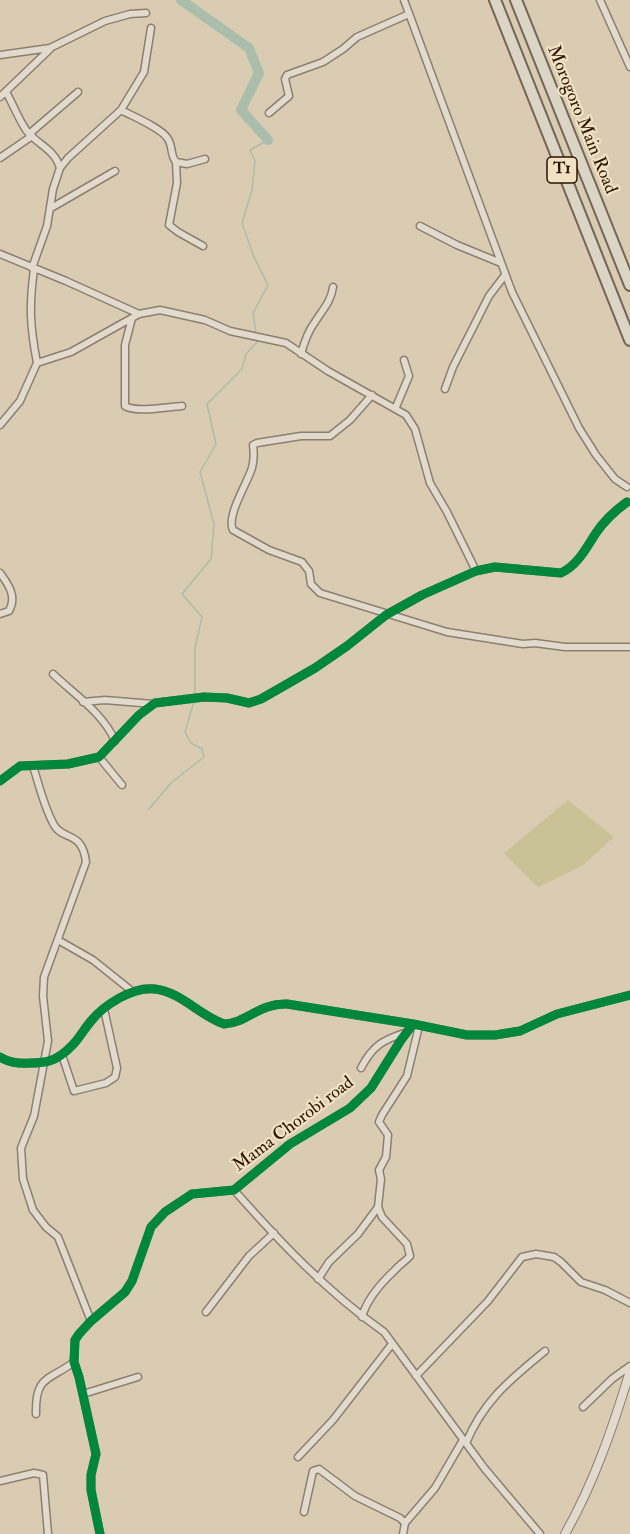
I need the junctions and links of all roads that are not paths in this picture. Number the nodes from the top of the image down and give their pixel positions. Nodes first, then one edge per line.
1 (404, 0) edge
2 (495, 0) edge
3 (516, 0) edge
4 (600, 0) edge
5 (146, 13) dead end
6 (409, 15) junction
7 (151, 28) dead end
8 (50, 48) junction
9 (0, 55) edge
10 (630, 67) edge
11 (6, 92) junction
12 (78, 92) dead end
13 (0, 97) edge
14 (121, 110) junction
15 (269, 113) dead end
16 (31, 135) junction
17 (0, 158) edge
18 (205, 159) dead end
19 (176, 162) junction
20 (60, 168) junction
21 (115, 171) dead end
22 (51, 208) junction
23 (420, 226) dead end
24 (203, 246) dead end
25 (0, 254) edge
26 (501, 263) junction
27 (33, 269) junction
28 (505, 275) junction
29 (630, 285) edge
30 (333, 287) dead end
31 (139, 314) junction
32 (132, 318) junction
33 (630, 340) edge
34 (301, 354) junction
35 (404, 360) dead end
36 (37, 363) junction
37 (445, 389) dead end
38 (372, 395) junction
39 (182, 406) dead end
40 (396, 407) junction
41 (0, 425) edge
42 (628, 486) edge
43 (629, 503) edge
44 (476, 571) junction
45 (0, 573) edge
46 (0, 615) edge
47 (386, 615) junction
48 (630, 647) edge
49 (53, 674) dead end
50 (83, 702) junction
51 (153, 704) junction
52 (115, 741) junction
53 (99, 757) junction
54 (33, 766) junction
55 (0, 781) edge
56 (122, 785) dead end
57 (58, 940) junction
58 (134, 992) junction
59 (630, 995) edge
60 (104, 1009) junction
61 (416, 1025) junction
62 (407, 1032) junction
63 (62, 1055) junction
64 (0, 1057) edge
65 (45, 1062) junction
66 (361, 1068) dead end
67 (234, 1190) junction
68 (378, 1207) junction
69 (274, 1233) junction
70 (318, 1279) junction
71 (630, 1302) edge
72 (206, 1312) dead end
73 (362, 1317) junction
74 (91, 1321) junction
75 (392, 1344) junction
76 (545, 1351) dead end
77 (74, 1362) junction
78 (630, 1366) edge
79 (630, 1371) edge
80 (416, 1376) junction
81 (138, 1377) dead end
82 (83, 1395) junction
83 (583, 1407) dead end
84 (36, 1414) dead end
85 (465, 1442) junction
86 (298, 1456) dead end
87 (0, 1480) edge
88 (304, 1512) dead end
89 (405, 1523) junction
90 (48, 1534) edge
91 (100, 1534) edge
92 (403, 1534) edge
93 (540, 1534) edge
94 (565, 1534) edge

1 - 6 street
2 - 33 highway, Morogoro Main Road / T1
3 - 29 highway, Morogoro Main Road / T1
4 - 10 street
5 - 8 street
6 - 15 street
6 - 26 street
7 - 14 street
8 - 9 street
8 - 11 street
11 - 13 street
11 - 16 street
12 - 16 street
14 - 19 street
14 - 20 street
16 - 17 street
16 - 20 street
18 - 19 street
19 - 24 street
20 - 22 street
21 - 22 street
22 - 27 street
23 - 26 street
25 - 27 street
26 - 28 street
27 - 31 street
27 - 36 street
28 - 37 street
28 - 42 street
30 - 34 street
31 - 32 street
31 - 34 street
32 - 36 street
32 - 39 street
34 - 38 street
35 - 40 street
36 - 41 street
38 - 40 street
38 - 47 street
40 - 44 street
42 - 43 street
43 - 44 street
44 - 47 street
45 - 46 street
47 - 48 street
47 - 51 street
49 - 50 street
50 - 51 street
50 - 52 street
51 - 52 street
52 - 53 street
53 - 54 street
53 - 56 street
54 - 55 street
54 - 57 street
57 - 58 street
57 - 65 street
58 - 60 street
58 - 61 street
59 - 61 street
60 - 63 street
60 - 63 street
61 - 62 street, Mama Chorobi road
61 - 68 street
62 - 66 street
62 - 67 street, Mama Chorobi road
63 - 65 street
64 - 65 street
65 - 74 street
67 - 69 street
67 - 74 street, Mama Chorobi road
68 - 70 street
68 - 73 street
69 - 70 street
69 - 72 street
70 - 73 street
71 - 80 street
73 - 75 street
74 - 77 street, Mama Chorobi road
75 - 80 street
75 - 86 street
76 - 85 street
77 - 82 street, Mama Chorobi road
77 - 84 street
78 - 83 street
79 - 94 street
80 - 85 street
81 - 82 street
82 - 91 street, Mama Chorobi road
85 - 89 street
85 - 93 street
87 - 90 street
88 - 89 street
89 - 92 street

